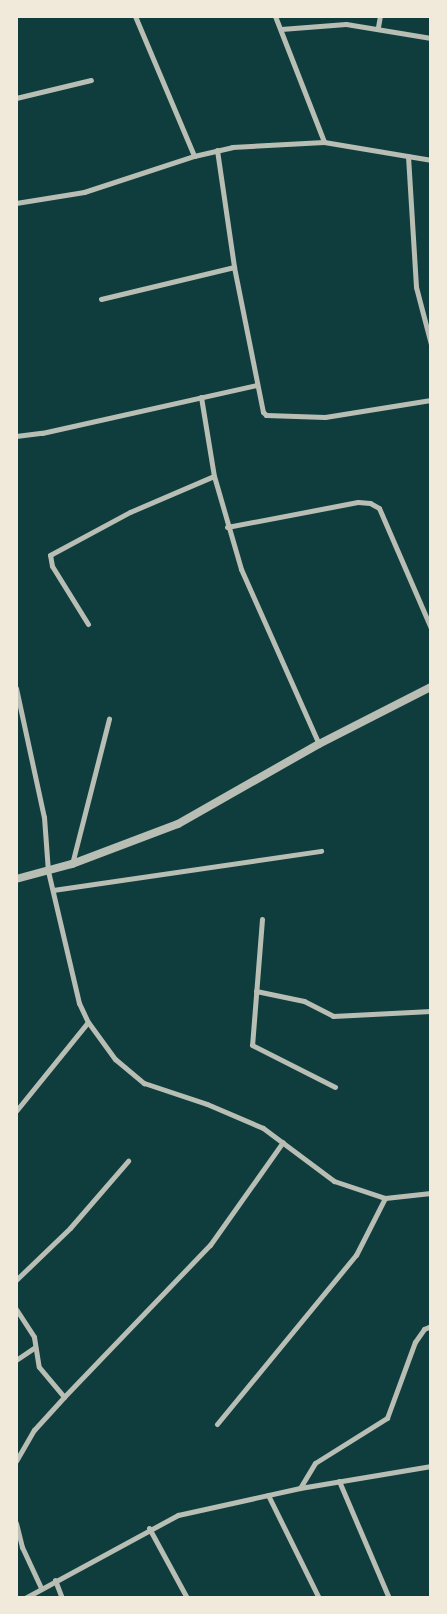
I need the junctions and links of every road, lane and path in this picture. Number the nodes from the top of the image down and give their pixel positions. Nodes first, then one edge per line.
1 (135, 16) edge
2 (275, 16) edge
3 (380, 16) edge
4 (378, 27) junction
5 (281, 29) junction
6 (431, 38) edge
7 (91, 80) dead end
8 (16, 98) edge
9 (324, 142) junction
10 (217, 150) junction
11 (194, 156) junction
12 (408, 156) junction
13 (431, 160) edge
14 (16, 203) edge
15 (234, 267) junction
16 (101, 299) dead end
17 (431, 344) edge
18 (257, 385) junction
19 (201, 397) junction
20 (431, 400) edge
21 (16, 436) edge
22 (214, 476) junction
23 (227, 527) junction
24 (88, 624) dead end
25 (431, 628) edge
26 (431, 687) edge
27 (16, 688) edge
28 (109, 719) dead end
29 (319, 744) junction
30 (321, 851) dead end
31 (72, 864) junction
32 (48, 871) junction
33 (16, 879) edge
34 (53, 890) junction
35 (262, 919) dead end
36 (256, 990) junction
37 (431, 1012) edge
38 (88, 1022) junction
39 (335, 1087) dead end
40 (16, 1111) edge
41 (283, 1142) junction
42 (128, 1160) dead end
43 (431, 1193) edge
44 (385, 1198) junction
45 (16, 1280) edge
46 (16, 1309) edge
47 (431, 1326) edge
48 (35, 1347) junction
49 (16, 1360) edge
50 (64, 1397) junction
51 (217, 1424) dead end
52 (16, 1461) edge
53 (431, 1466) edge
54 (339, 1481) junction
55 (300, 1488) junction
56 (268, 1495) junction
57 (16, 1523) edge
58 (149, 1528) junction
59 (55, 1580) junction
60 (41, 1588) junction
61 (25, 1598) edge
62 (62, 1598) edge
63 (187, 1598) edge
64 (319, 1598) edge
65 (389, 1598) edge

1 - 11 street
2 - 5 street
3 - 4 street
4 - 5 street
4 - 6 street
5 - 9 street
7 - 8 street
9 - 10 street
9 - 12 street
10 - 11 street
10 - 15 street
11 - 14 street
12 - 13 street
12 - 17 street
15 - 16 street
15 - 18 street
18 - 19 street
18 - 20 street
19 - 21 street
19 - 22 street
22 - 23 street
22 - 24 street
23 - 25 street
23 - 29 street
26 - 29 street
27 - 32 street
28 - 31 street
29 - 31 street
30 - 34 street
31 - 32 street
32 - 33 street
32 - 34 street
34 - 38 street
35 - 36 street
36 - 37 street
36 - 39 street
38 - 40 street
38 - 41 street
41 - 44 street
41 - 50 street
42 - 45 street
43 - 44 street
44 - 51 street
46 - 48 street
47 - 55 street
48 - 49 street
48 - 50 street
50 - 52 street
53 - 54 street
54 - 55 street
54 - 65 street
55 - 56 street
56 - 58 street
56 - 64 street
57 - 60 street
58 - 59 street
58 - 63 street
59 - 60 street
59 - 62 street
60 - 61 street

